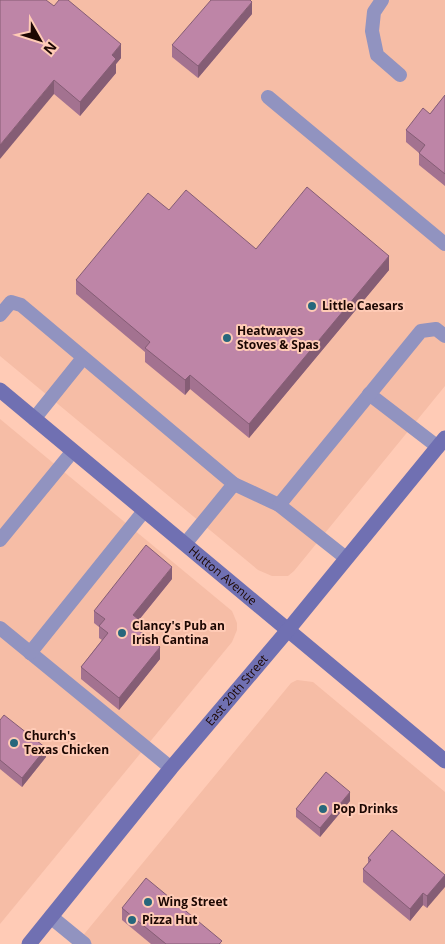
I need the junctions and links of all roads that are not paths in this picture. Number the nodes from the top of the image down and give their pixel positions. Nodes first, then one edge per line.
1 (382, 0) edge
2 (400, 75) dead end
3 (268, 97) dead end
4 (445, 244) edge
5 (0, 315) edge
6 (445, 336) edge
7 (83, 358) junction
8 (0, 390) edge
9 (369, 394) junction
10 (34, 419) junction
11 (442, 442) edge
12 (73, 451) junction
13 (234, 484) junction
14 (279, 505) junction
15 (144, 511) junction
16 (0, 540) edge
17 (185, 544) junction
18 (346, 558) junction
19 (0, 628) edge
20 (288, 630) junction
21 (30, 653) junction
22 (445, 761) edge
23 (171, 768) junction
24 (51, 917) junction
25 (29, 944) edge
26 (84, 944) edge

1 - 2 lane
3 - 4 lane
5 - 7 lane
6 - 9 lane
7 - 10 lane
7 - 13 lane
8 - 10 main road, Hutton Avenue
9 - 11 lane
9 - 14 lane
10 - 12 main road, Hutton Avenue
11 - 18 main road, East 20th Street
12 - 15 main road, Hutton Avenue
12 - 16 lane
13 - 14 lane
13 - 17 lane
14 - 18 lane
15 - 17 main road, Hutton Avenue
15 - 21 lane
17 - 20 main road, Hutton Avenue
18 - 20 main road, East 20th Street
19 - 21 lane
20 - 22 main road, Hutton Avenue
20 - 23 main road, East 20th Street
21 - 23 lane
23 - 24 main road, East 20th Street
24 - 25 main road, East 20th Street
24 - 26 street

